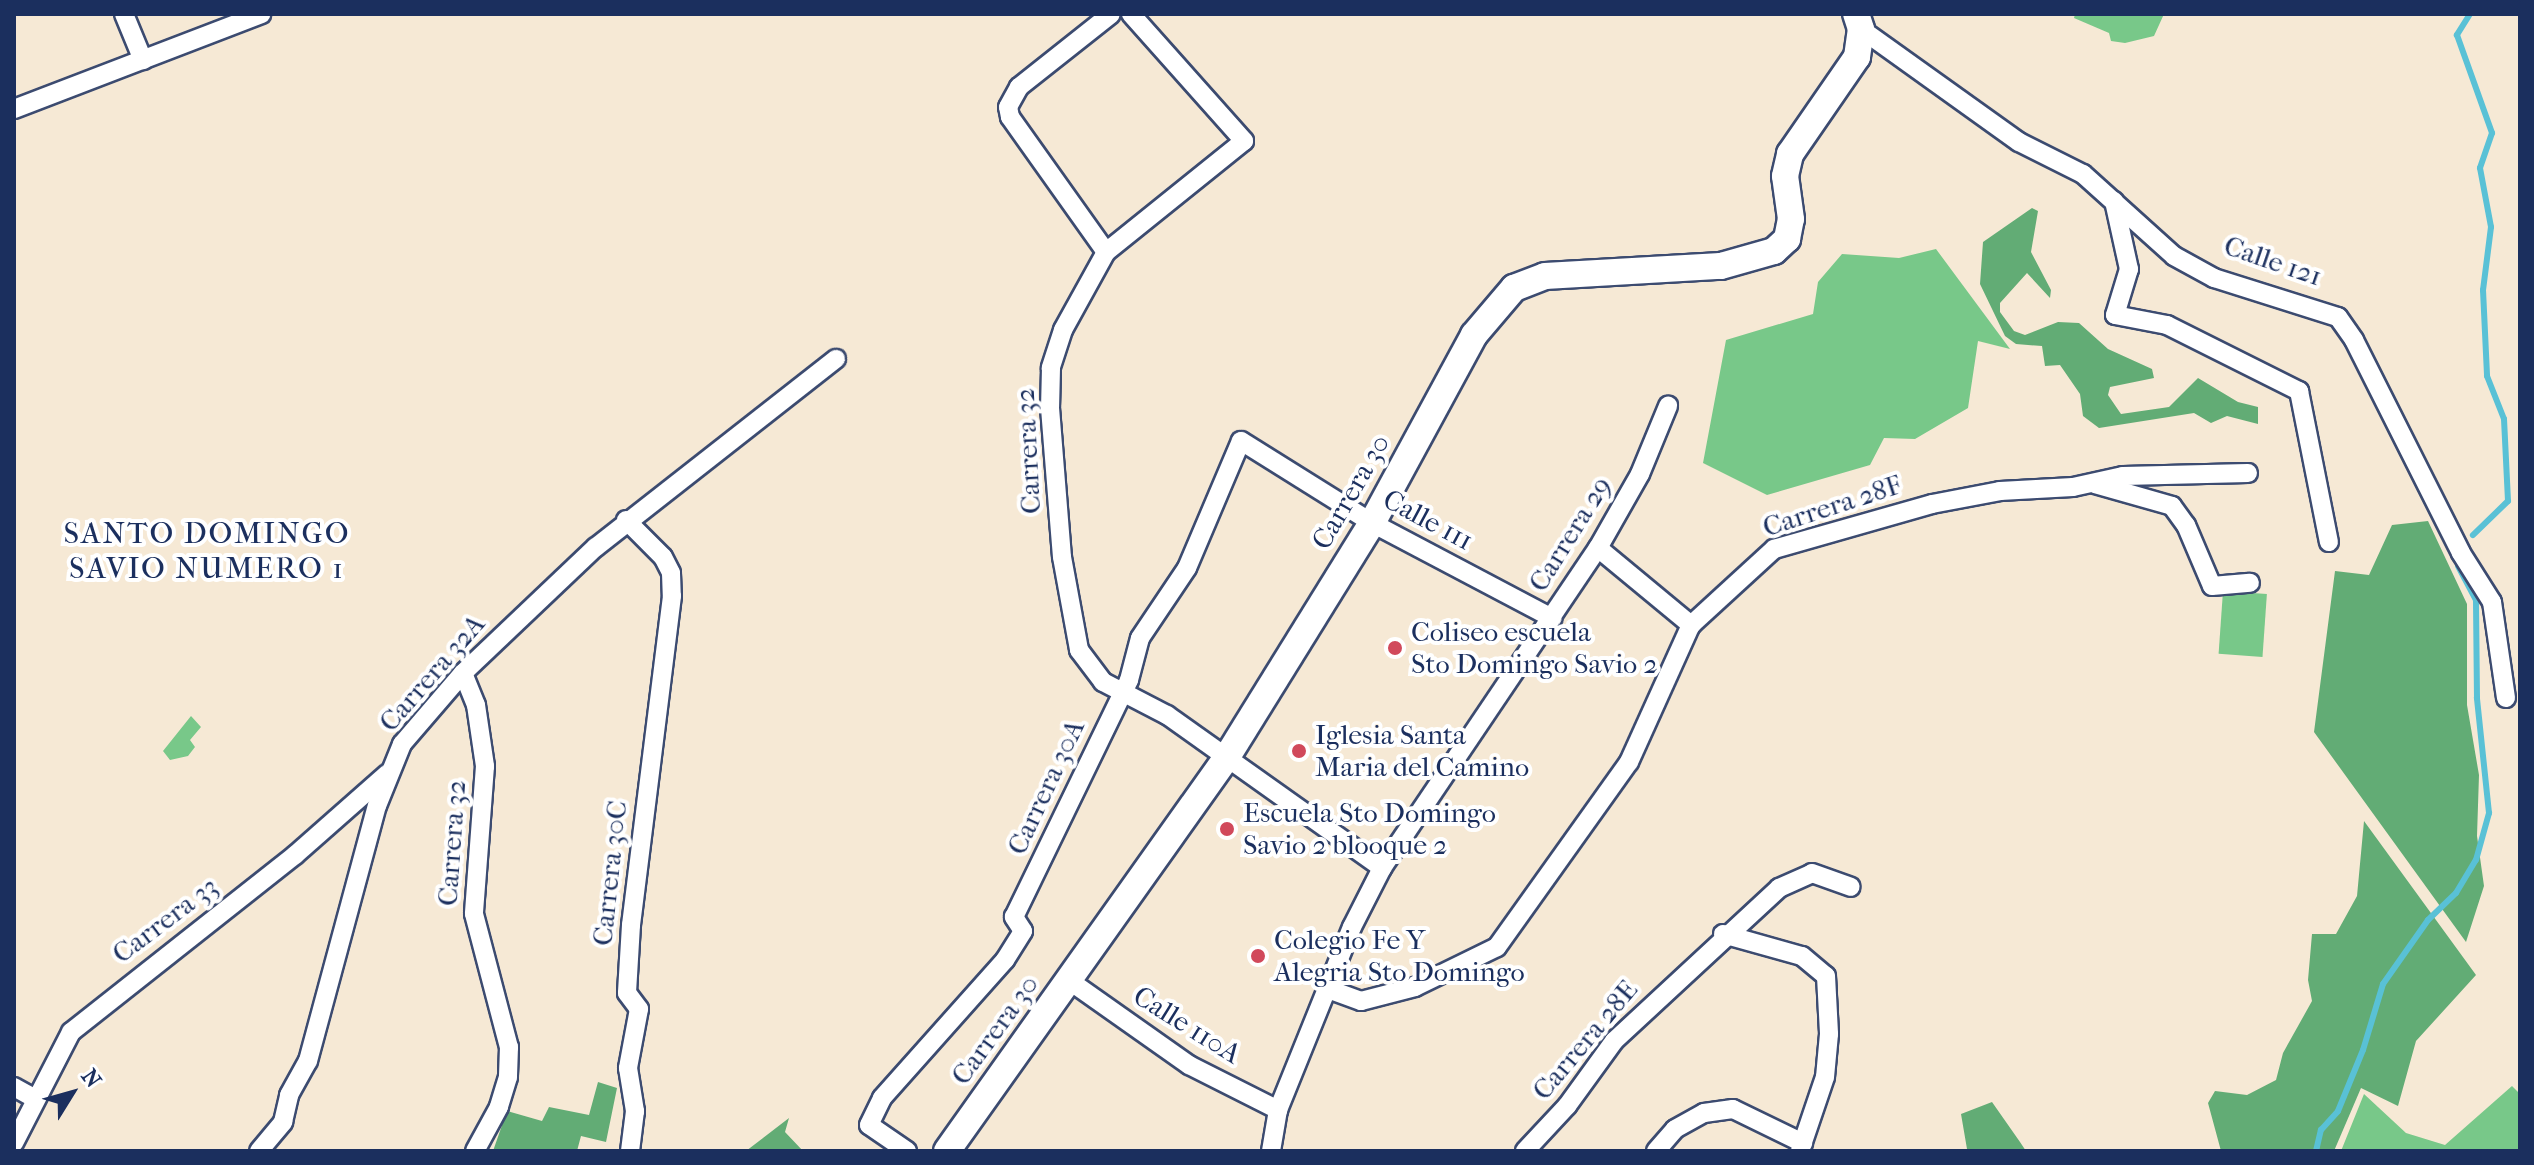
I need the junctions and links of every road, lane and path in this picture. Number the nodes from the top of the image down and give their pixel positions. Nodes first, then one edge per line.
1 (124, 14) edge
2 (261, 14) edge
3 (1111, 14) edge
4 (1135, 17) edge
5 (1859, 22) edge
6 (143, 60) junction
7 (14, 109) edge
8 (2112, 198) junction
9 (1106, 252) junction
10 (836, 359) dead end
11 (1668, 406) dead end
12 (1241, 441) joint
13 (2248, 473) dead end
14 (2092, 483) junction
15 (626, 520) junction
16 (1372, 523) junction
17 (2329, 542) dead end
18 (1598, 548) junction
19 (2250, 583) dead end
20 (1552, 618) junction
21 (1691, 625) junction
22 (463, 673) junction
23 (1111, 687) junction
24 (2506, 698) dead end
25 (1225, 760) junction
26 (389, 772) junction
27 (1382, 868) junction
28 (1851, 887) dead end
29 (1723, 934) junction
30 (1070, 981) junction
31 (1328, 989) junction
32 (14, 1087) edge
33 (36, 1099) junction
34 (1278, 1110) junction
35 (14, 1143) edge
36 (1802, 1147) edge
37 (259, 1151) edge
38 (475, 1151) edge
39 (630, 1151) edge
40 (907, 1151) edge
41 (947, 1151) edge
42 (1271, 1151) edge
43 (1525, 1151) edge
44 (1656, 1151) edge

1 - 6 street
2 - 6 street
3 - 9 street
4 - 9 street, Carrera 32
5 - 8 street, Calle 121
5 - 16 street, Carrera 30
6 - 7 street
8 - 17 street
8 - 24 street, Calle 121
9 - 23 street, Carrera 32
10 - 15 street, Carrera 32A
11 - 18 street, Carrera 29
12 - 16 street, Calle 111
12 - 23 street, Carrera 30A
13 - 14 street, Carrera 28F
14 - 19 street
14 - 21 street, Carrera 28F
15 - 22 street, Carrera 32A
15 - 39 street, Carrera 30C
16 - 20 street, Calle 111
16 - 25 street, Carrera 30
18 - 20 street, Carrera 29
18 - 21 street
20 - 27 street, Carrera 29
21 - 31 street, Carrera 28F
22 - 26 street, Carrera 32A
22 - 38 street, Carrera 32
23 - 25 street
23 - 40 street, Carrera 30A
25 - 27 street
25 - 30 street, Carrera 30
26 - 33 street, Carrera 33
26 - 37 street, Carrera 32A
27 - 31 street, Carrera 29
28 - 29 street, Carrera 28E
29 - 36 street
29 - 43 street, Carrera 28E
30 - 34 street, Calle 110A
30 - 41 street, Carrera 30
31 - 34 street, Carrera 29
32 - 33 street
33 - 35 street, Carrera 33
34 - 42 street, Carrera 29
36 - 44 street

